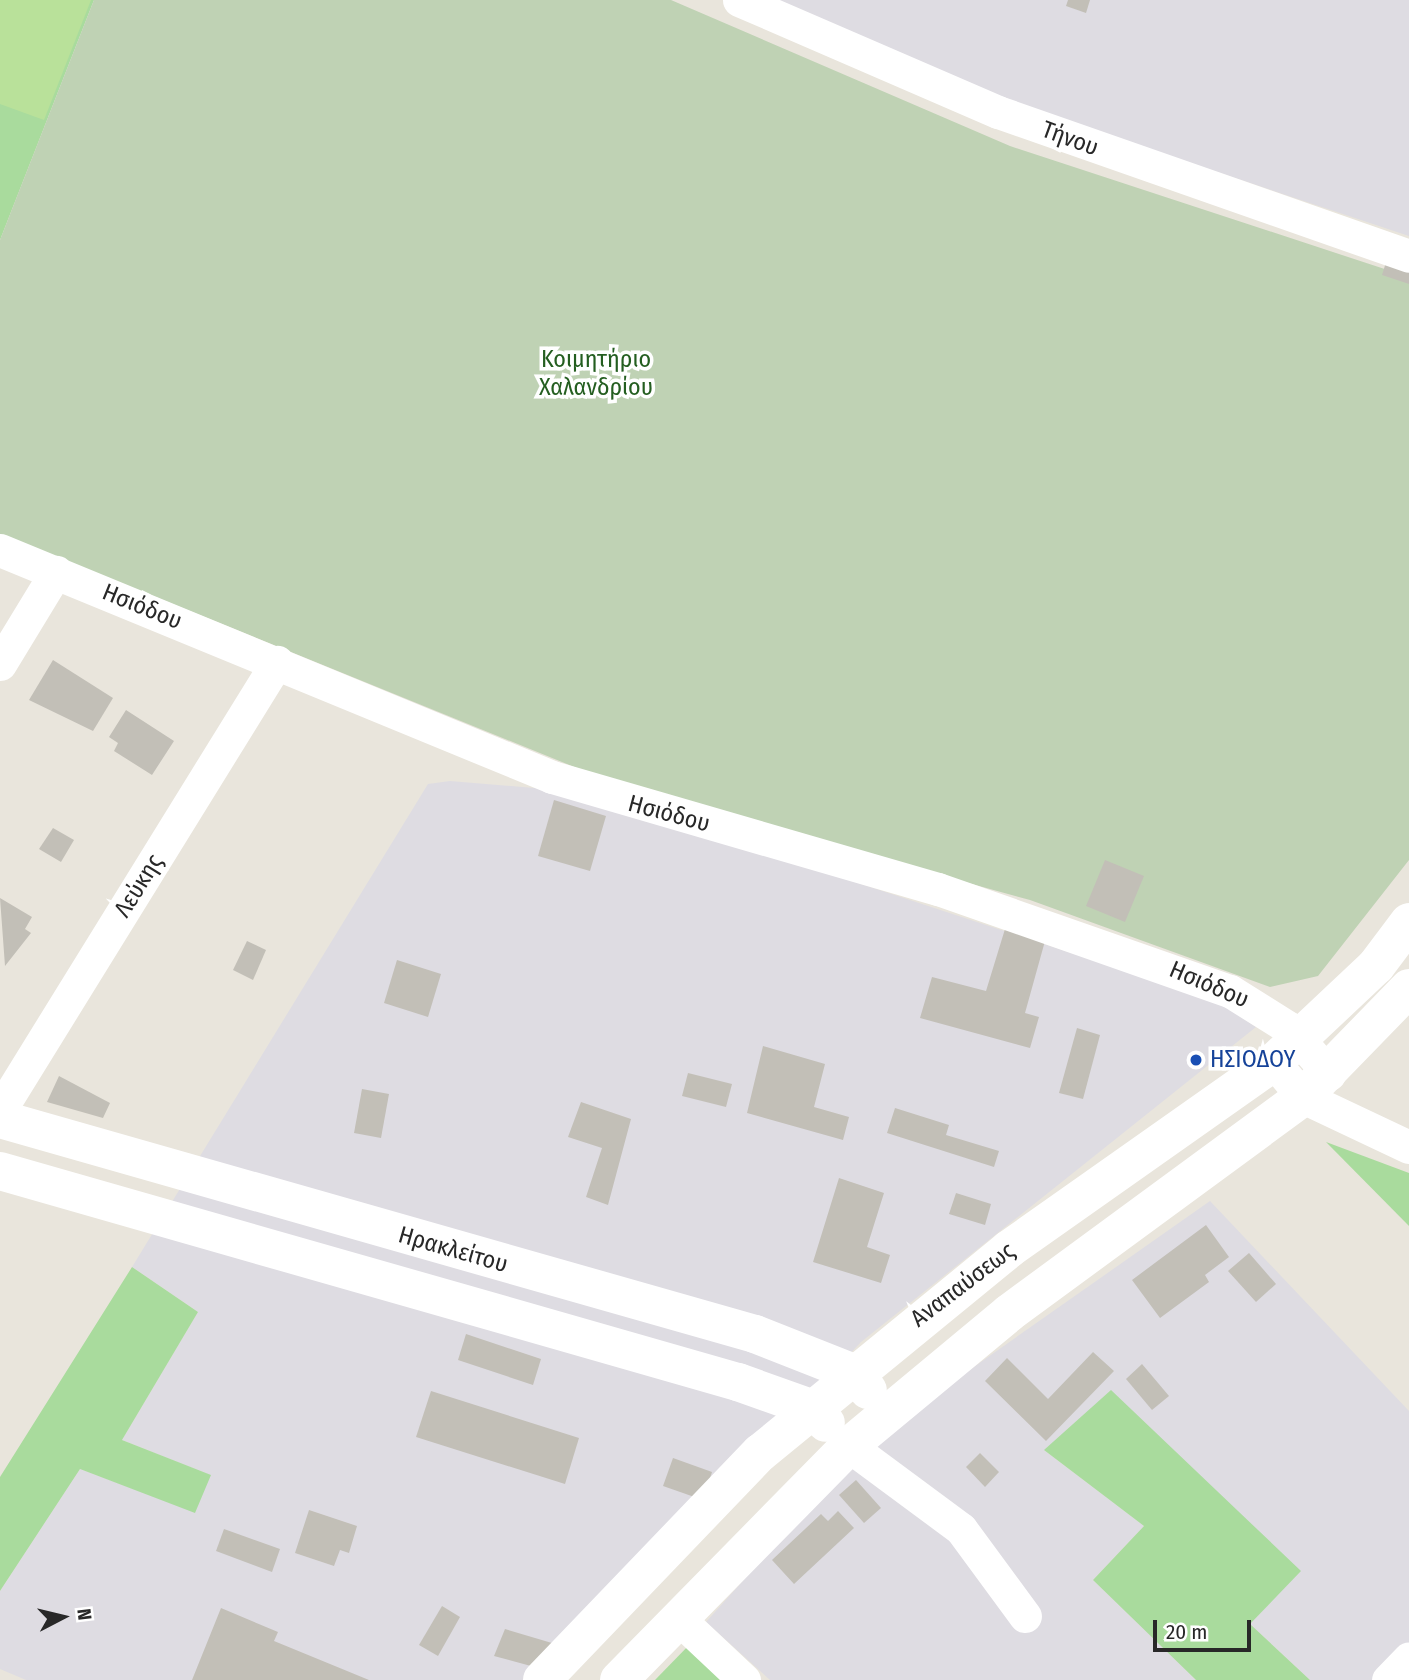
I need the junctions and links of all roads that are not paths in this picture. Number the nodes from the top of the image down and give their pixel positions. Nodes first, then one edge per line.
1 (739, 0) edge
2 (1409, 256) edge
3 (0, 550) edge
4 (56, 572) junction
5 (278, 662) junction
6 (0, 664) edge
7 (1409, 922) edge
8 (1409, 988) edge
9 (1287, 1051) junction
10 (1316, 1086) junction
11 (0, 1110) edge
12 (0, 1119) edge
13 (1409, 1147) edge
14 (0, 1171) edge
15 (853, 1373) junction
16 (811, 1408) junction
17 (888, 1413) junction
18 (849, 1446) junction
19 (1025, 1616) dead end
20 (677, 1617) junction
21 (1409, 1658) edge
22 (542, 1680) edge
23 (619, 1680) edge
24 (744, 1680) edge
25 (1388, 1680) edge

1 - 2 street, Τήνου
3 - 4 street, Ησιόδου
4 - 5 street, Ησιόδου
4 - 6 street
5 - 9 street, Ησιόδου
5 - 11 street, Λεύκης
7 - 9 main road, Αναπαύσεως
8 - 10 main road, Αναπαύσεως
9 - 10 street, Ησιόδου
9 - 15 main road, Αναπαύσεως
10 - 13 street
10 - 17 main road, Αναπαύσεως
12 - 15 main road, Ηρακλείτου
14 - 16 main road, Ηρακλείτου
15 - 16 main road, Αναπαύσεως
15 - 17 main road, Ηρακλείτου
16 - 18 main road, Ηρακλείτου
16 - 22 main road, Αναπαύσεως
17 - 18 main road, Αναπαύσεως
18 - 19 street
18 - 20 main road, Αναπαύσεως
20 - 23 main road, Αναπαύσεως
20 - 24 street
21 - 25 street

